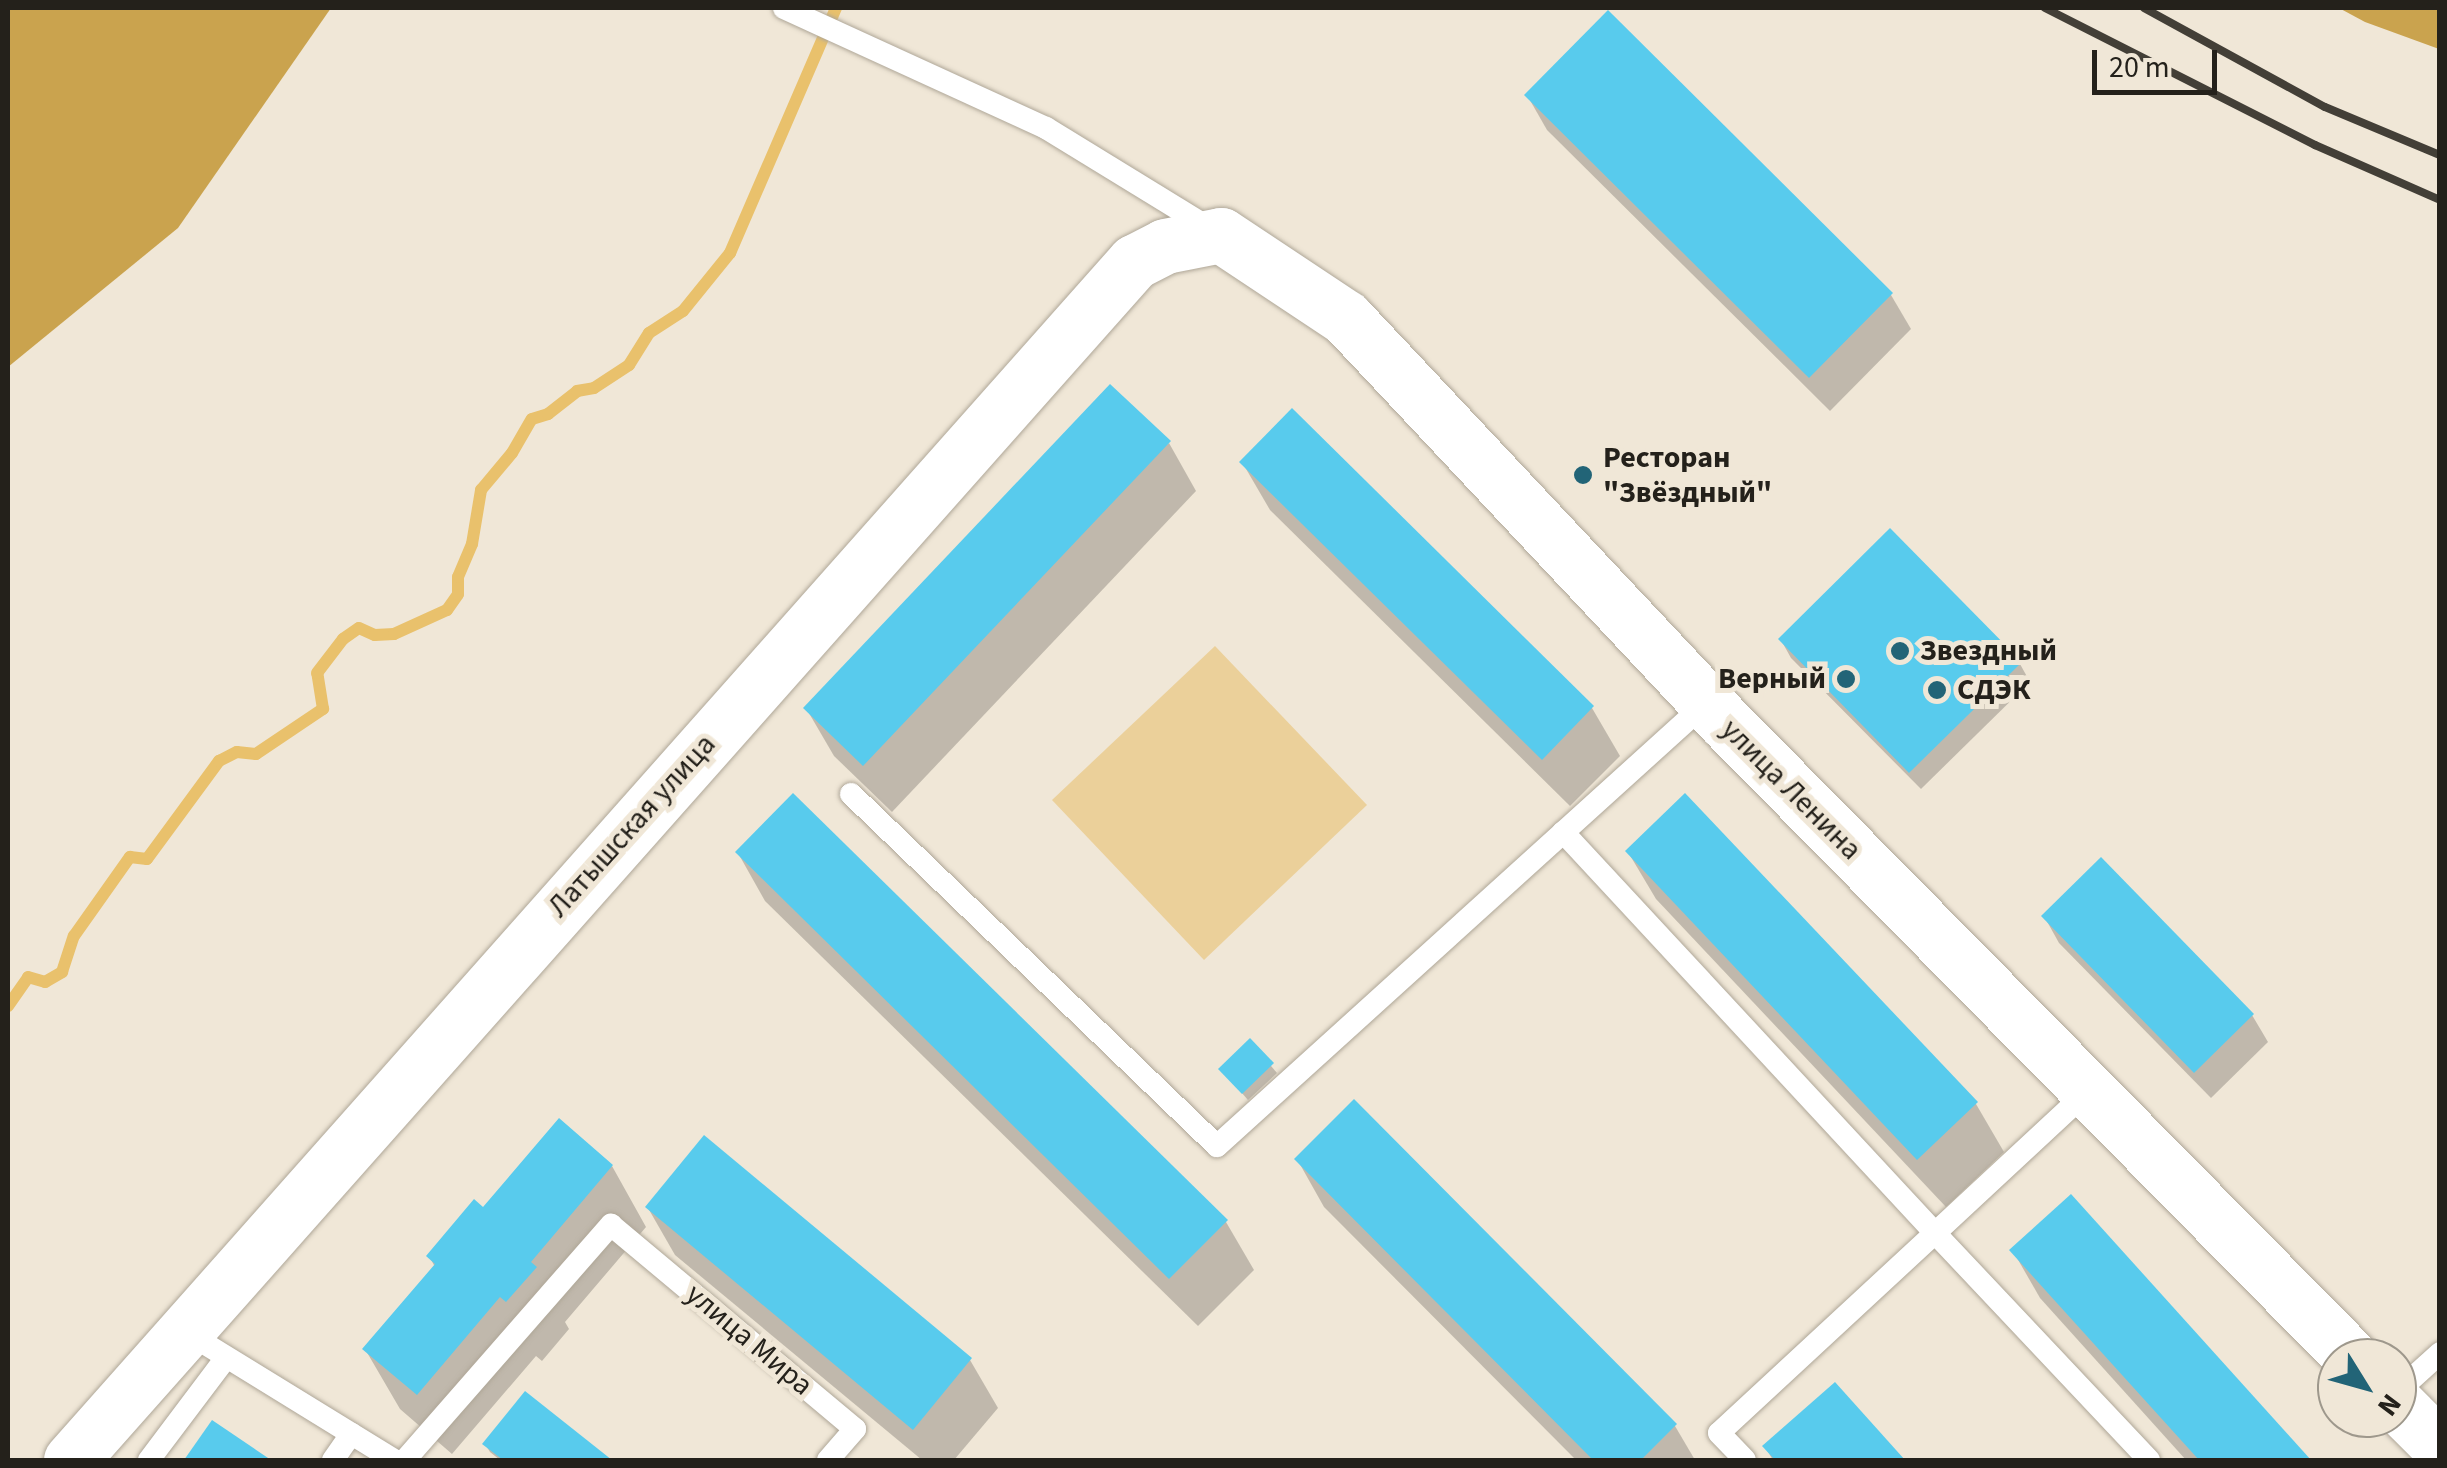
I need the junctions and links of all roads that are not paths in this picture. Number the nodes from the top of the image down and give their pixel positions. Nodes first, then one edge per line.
1 (793, 12) edge
2 (1222, 236) junction
3 (1706, 702) junction
4 (851, 794) dead end
5 (1563, 832) junction
6 (2088, 1092) junction
7 (1935, 1233) junction
8 (2332, 1338) edge
9 (204, 1344) junction
10 (2440, 1352) edge
11 (2417, 1373) edge
12 (2417, 1424) edge
13 (350, 1434) junction
14 (2440, 1448) edge
15 (71, 1460) edge
16 (149, 1460) edge
17 (333, 1460) edge
18 (394, 1460) edge
19 (405, 1460) edge
20 (828, 1460) edge
21 (1745, 1460) edge
22 (2149, 1460) edge

1 - 2 lane
2 - 3 street, улица Ленина
2 - 9 street, Латышская улица
3 - 5 lane
3 - 6 street, улица Ленина
4 - 5 lane
5 - 7 lane
6 - 7 lane
6 - 8 street, улица Ленина
7 - 21 lane
7 - 22 lane
9 - 13 lane
9 - 15 street, Латышская улица
9 - 16 lane
10 - 11 lane
12 - 14 street
13 - 17 lane
13 - 18 lane
19 - 20 lane, улица Мира

